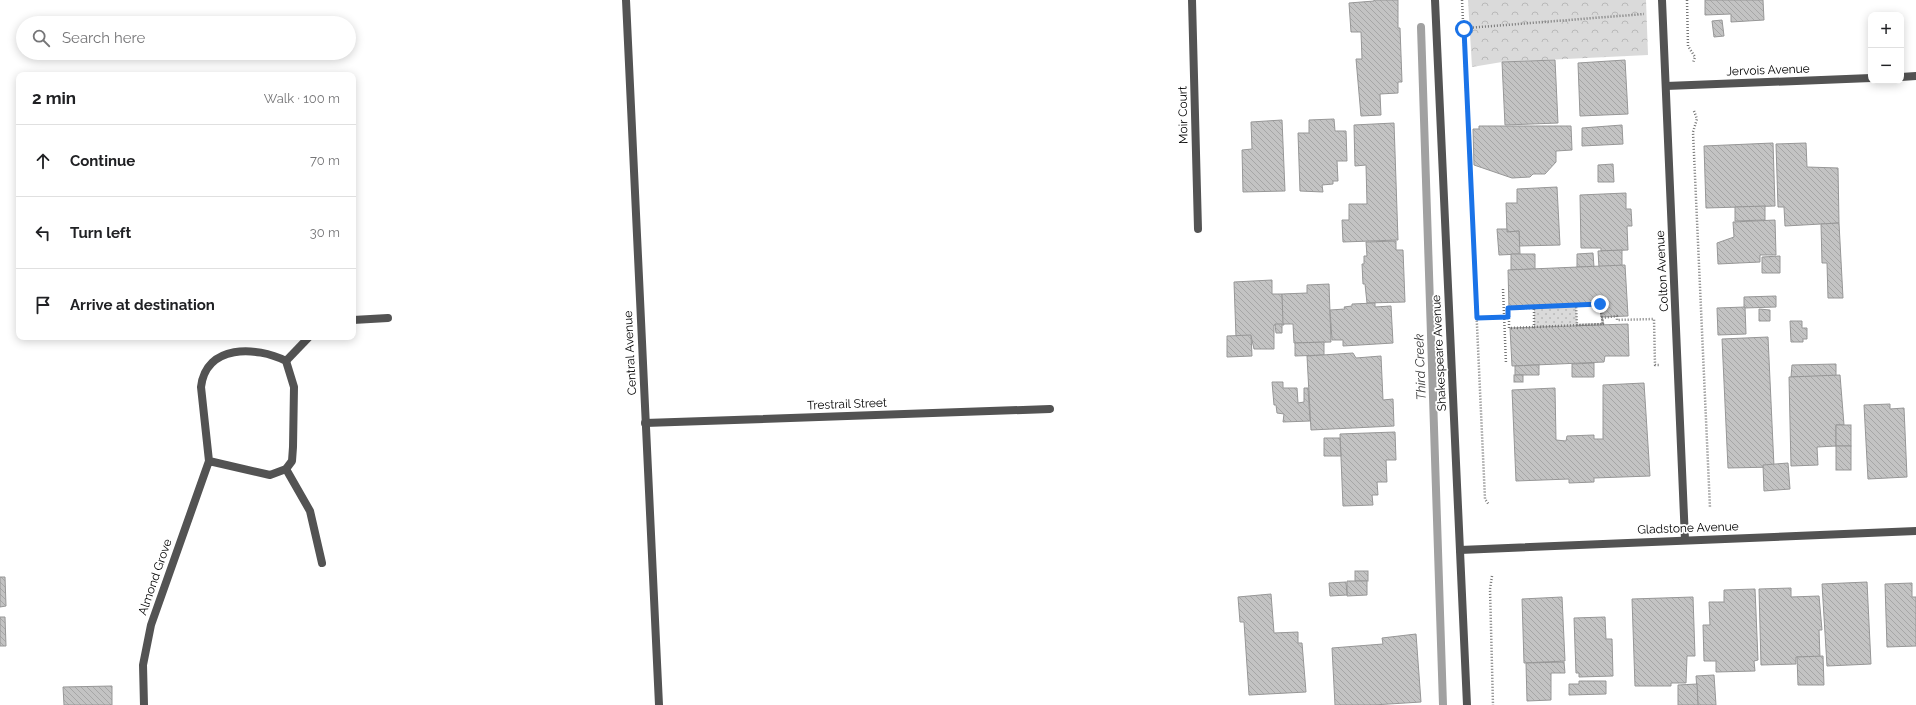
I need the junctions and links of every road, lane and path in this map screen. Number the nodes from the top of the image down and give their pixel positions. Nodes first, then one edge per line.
1 (626, 0) edge
2 (1192, 0) edge
3 (1435, 0) edge
4 (1462, 0) edge
5 (1662, 0) edge
6 (1687, 0) edge
7 (1662, 12) junction
8 (1464, 29) junction
9 (1437, 31) junction
10 (1693, 63) dead end
11 (1916, 76) edge
12 (1904, 77) edge
13 (1868, 78) edge
14 (1666, 86) junction
15 (1694, 111) dead end
16 (1198, 229) dead end
17 (1503, 289) dead end
18 (1577, 305) junction
19 (1534, 307) junction
20 (1503, 317) junction
21 (1508, 317) junction
22 (388, 318) dead end
23 (1477, 318) junction
24 (1602, 318) junction
25 (356, 320) edge
26 (1577, 325) junction
27 (1534, 327) junction
28 (306, 340) edge
29 (1655, 357) dead end
30 (286, 361) junction
31 (1506, 364) dead end
32 (1050, 409) dead end
33 (645, 423) junction
34 (209, 461) junction
35 (286, 469) junction
36 (1489, 505) dead end
37 (1710, 508) dead end
38 (1916, 531) edge
39 (1685, 540) junction
40 (1460, 550) junction
41 (322, 563) dead end
42 (1492, 576) dead end
43 (144, 705) edge
44 (659, 705) edge
45 (1467, 705) edge
46 (1493, 705) edge

1 - 33 street, Central Avenue
2 - 16 street, Moir Court
3 - 9 street, Shakespeare Avenue
4 - 8 path
5 - 7 street, Colton Avenue
6 - 10 path
7 - 8 path
7 - 14 street, Colton Avenue
8 - 9 path
8 - 23 path
9 - 40 street, Shakespeare Avenue
11 - 12 street
13 - 14 street, Jervois Avenue
14 - 39 street, Colton Avenue
15 - 37 path
17 - 20 path
18 - 19 path
18 - 24 path
18 - 26 path
19 - 21 path
19 - 27 path
20 - 21 path
20 - 23 path
20 - 31 path
21 - 27 path
22 - 25 street
23 - 36 path
24 - 26 path
24 - 29 path
26 - 27 path
28 - 30 street
30 - 34 street, Almond Grove
30 - 35 street
32 - 33 street, Trestrail Street
33 - 44 street, Central Avenue
34 - 35 street
34 - 43 street, Almond Grove
35 - 41 street
38 - 39 street, Gladstone Avenue
39 - 40 street, Gladstone Avenue
40 - 45 street, Shakespeare Avenue
42 - 46 path

